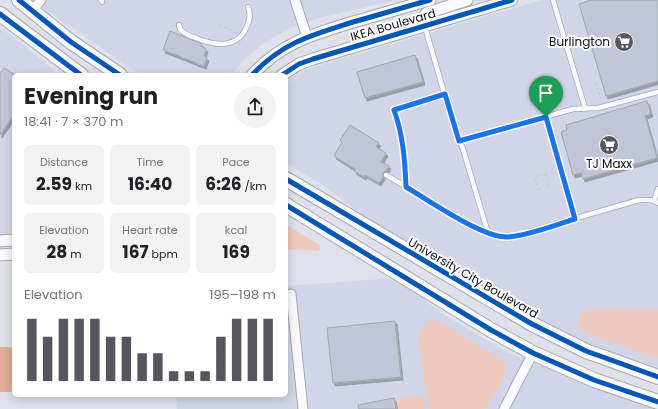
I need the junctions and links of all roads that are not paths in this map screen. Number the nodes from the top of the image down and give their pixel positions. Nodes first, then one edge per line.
1 (19, 0) edge
2 (41, 0) edge
3 (295, 0) edge
4 (430, 0) edge
5 (467, 0) edge
6 (512, 0) edge
7 (553, 0) edge
8 (248, 8) dead end
9 (32, 12) junction
10 (2, 19) edge
11 (179, 25) dead end
12 (425, 26) junction
13 (307, 37) junction
14 (78, 73) edge
15 (117, 73) edge
16 (254, 73) edge
17 (285, 73) edge
18 (658, 92) edge
19 (445, 94) junction
20 (585, 108) junction
21 (546, 117) junction
22 (459, 141) junction
23 (386, 175) dead end
24 (288, 180) edge
25 (406, 187) junction
26 (658, 189) edge
27 (656, 202) edge
28 (288, 206) edge
29 (575, 219) junction
30 (488, 233) junction
31 (12, 240) edge
32 (0, 241) edge
33 (0, 254) edge
34 (12, 254) edge
35 (291, 294) dead end
36 (533, 353) junction
37 (658, 377) edge
38 (658, 402) edge
39 (303, 409) edge
40 (504, 409) edge

1 - 9 main road
2 - 9 street
3 - 13 street
4 - 13 street, IKEA Boulevard
5 - 12 street
6 - 12 street, IKEA Boulevard
7 - 20 lane
8 - 11 lane
9 - 15 main road
10 - 14 main road
12 - 17 street, IKEA Boulevard
12 - 19 lane
13 - 16 street, IKEA Boulevard
18 - 20 lane
19 - 22 lane
19 - 25 lane
20 - 21 lane
21 - 22 lane
21 - 29 lane
22 - 30 lane
23 - 25 lane
24 - 37 main road, University City Boulevard
25 - 30 lane
26 - 27 lane
27 - 29 lane
28 - 36 main road
29 - 30 lane
31 - 32 street
33 - 34 street
35 - 39 street
36 - 38 main road
36 - 40 street

